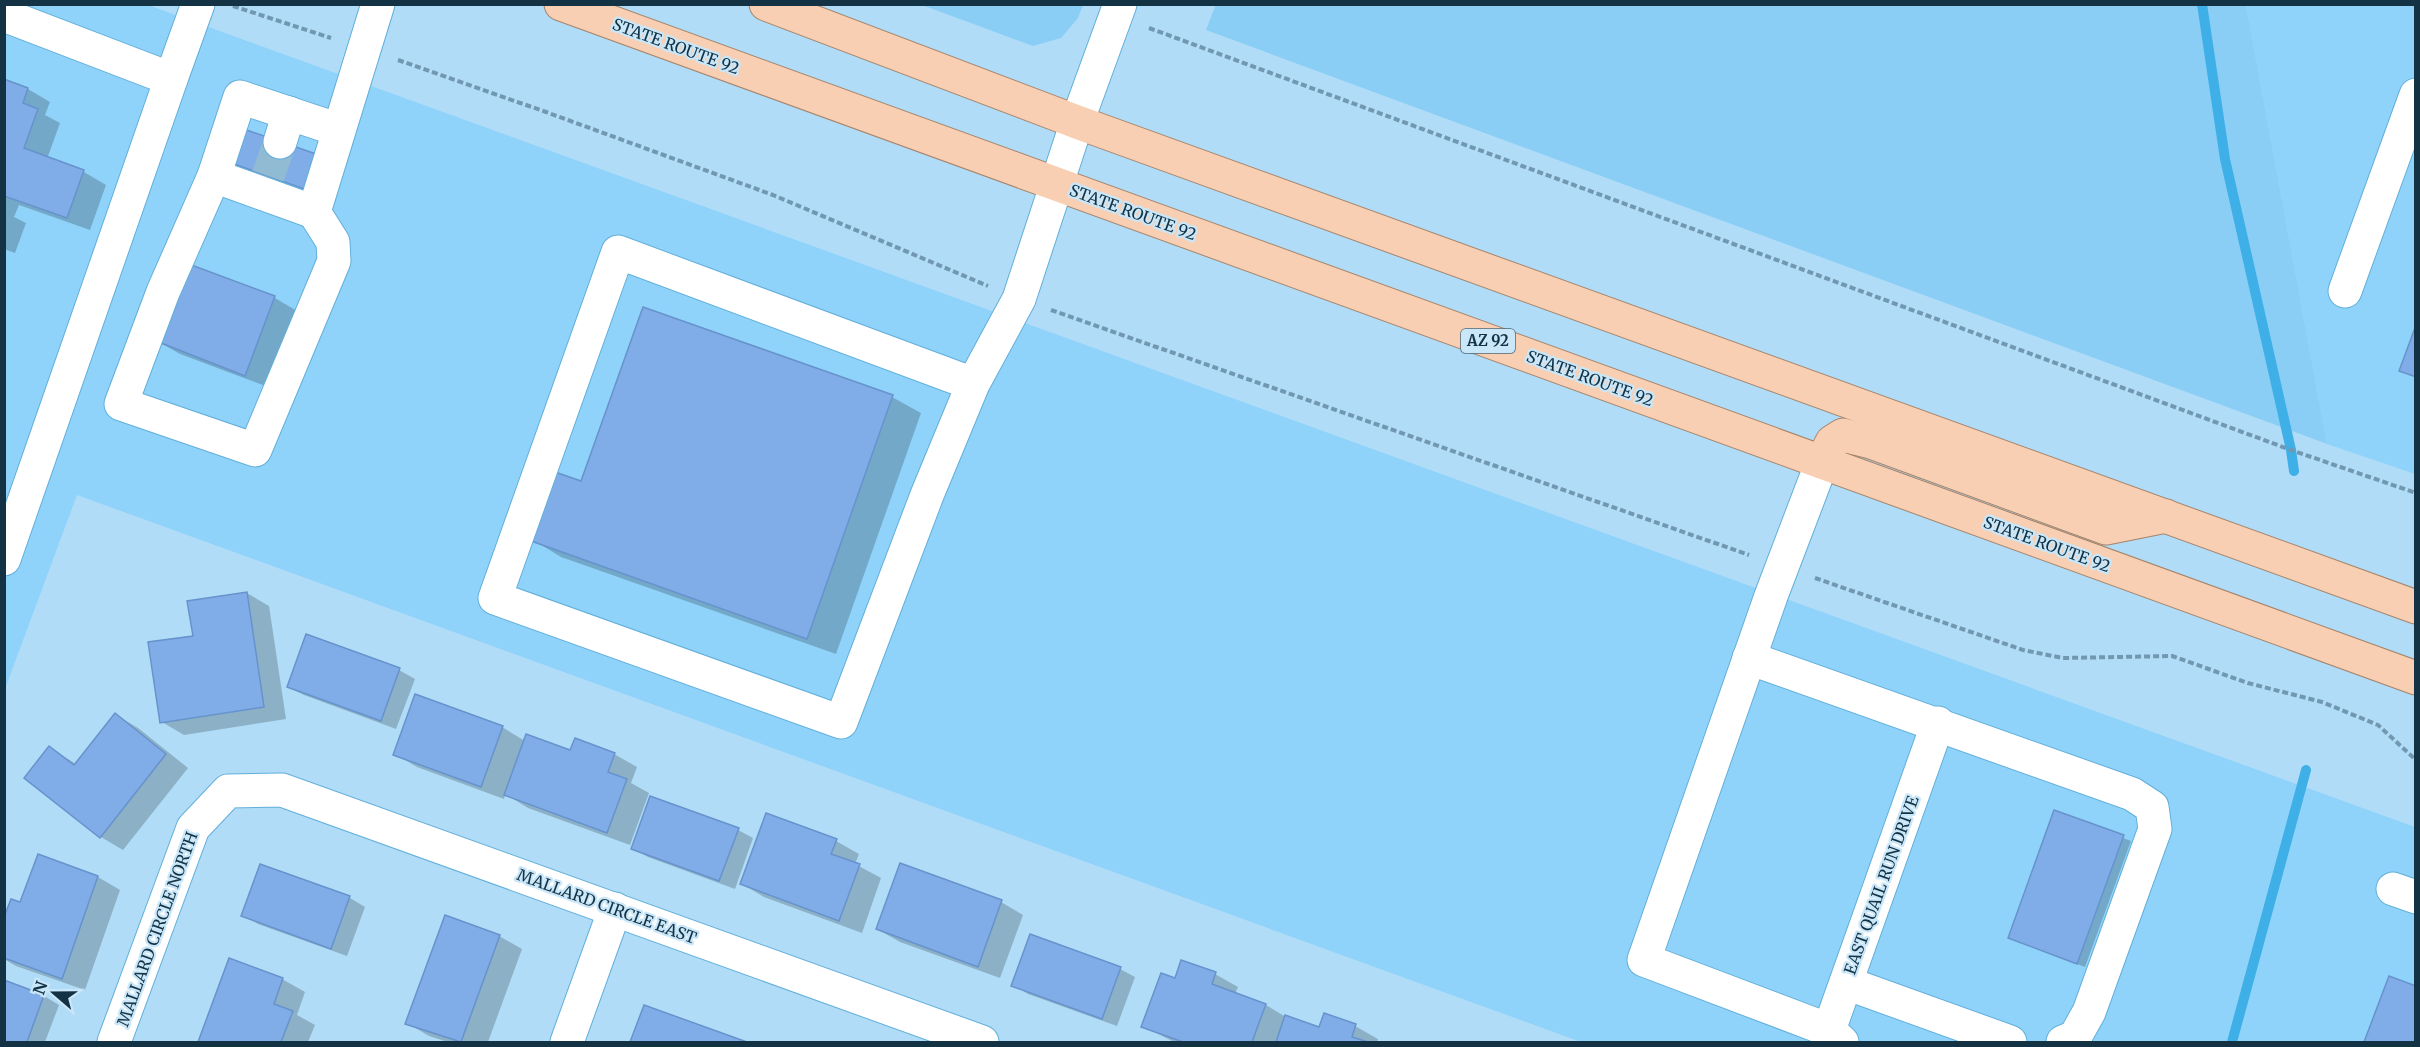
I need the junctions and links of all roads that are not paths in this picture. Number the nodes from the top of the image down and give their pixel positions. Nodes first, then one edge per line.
1 (198, 4) edge
2 (378, 4) edge
3 (561, 4) edge
4 (766, 4) edge
5 (1118, 10) edge
6 (4, 15) edge
7 (171, 79) junction
8 (2415, 95) edge
9 (1077, 122) junction
10 (339, 130) junction
11 (214, 176) junction
12 (1056, 184) junction
13 (314, 212) junction
14 (2345, 291) dead end
15 (973, 384) junction
16 (1822, 462) junction
17 (2166, 516) junction
18 (4, 559) edge
19 (2415, 607) edge
20 (1749, 658) junction
21 (2415, 678) edge
22 (1938, 723) junction
23 (228, 791) joint
24 (615, 909) junction
25 (1845, 983) junction
26 (1835, 1036) edge
27 (114, 1042) edge
28 (567, 1042) edge
29 (982, 1042) edge
30 (2010, 1042) edge
31 (2063, 1042) edge

1 - 7 street
2 - 10 street
3 - 12 main road, STATE ROUTE 92 / AZ 92
4 - 9 main road
5 - 9 street
6 - 7 street
7 - 18 street
8 - 14 street
9 - 12 street
9 - 17 main road
10 - 11 street
10 - 13 street
11 - 13 street
11 - 13 street
12 - 15 street
12 - 16 main road, STATE ROUTE 92 / AZ 92
15 - 15 street
16 - 17 main road
16 - 20 street
16 - 21 main road, STATE ROUTE 92 / AZ 92
17 - 19 main road
20 - 22 street
20 - 26 street
22 - 25 street, EAST QUAIL RUN DRIVE
22 - 31 street
23 - 24 street, MALLARD CIRCLE EAST
23 - 27 street, MALLARD CIRCLE NORTH
24 - 28 street
24 - 29 street, MALLARD CIRCLE EAST
25 - 26 street, EAST QUAIL RUN DRIVE
25 - 30 street

